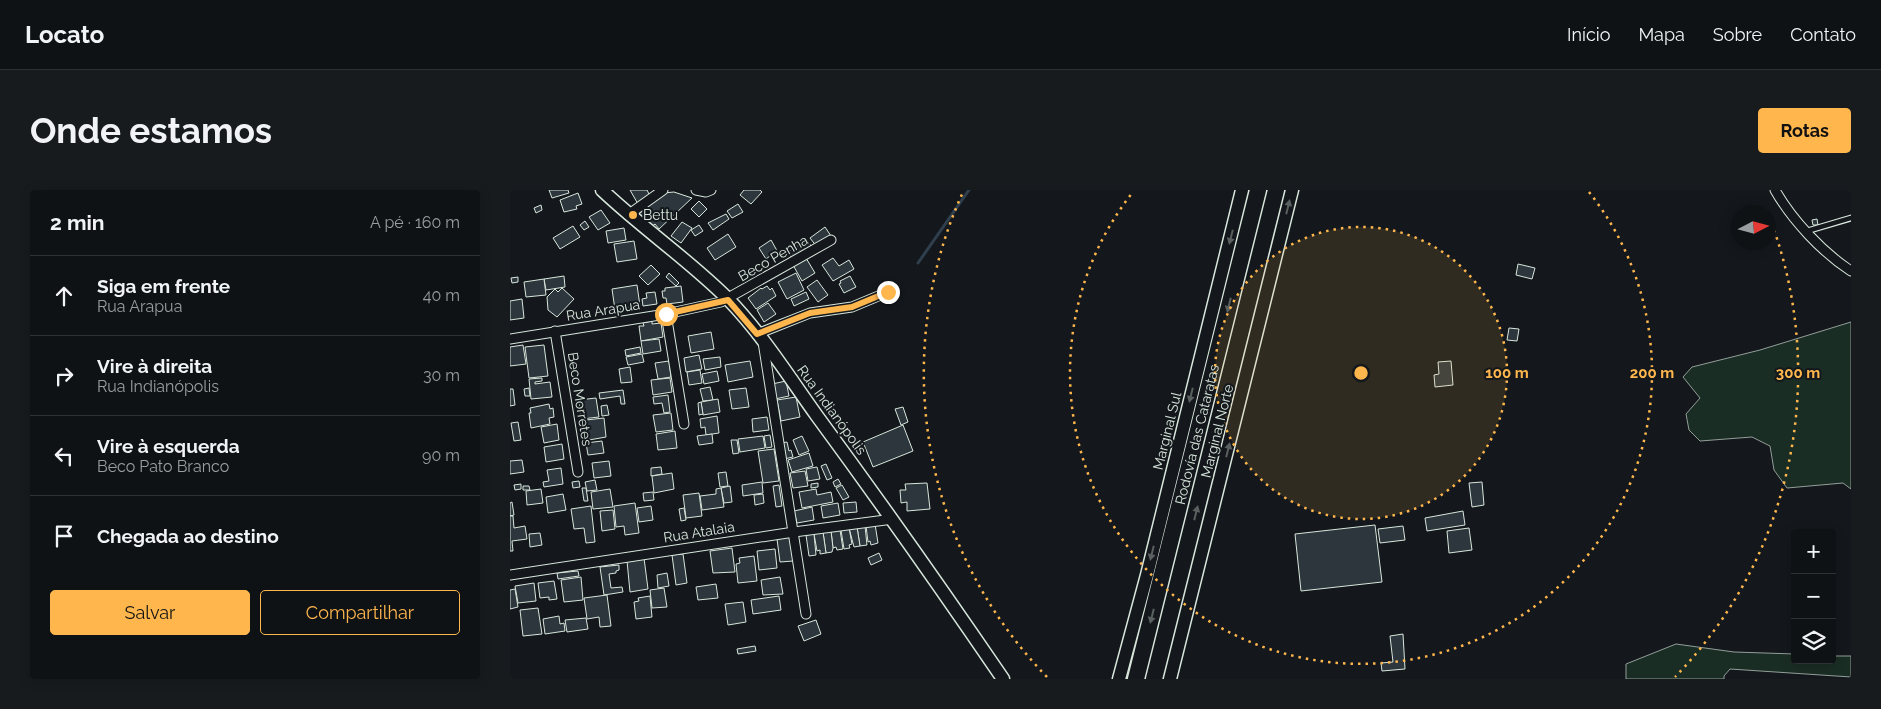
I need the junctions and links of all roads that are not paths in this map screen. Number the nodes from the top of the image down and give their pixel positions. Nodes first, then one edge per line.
1 (602, 190) edge
2 (663, 190) edge
3 (696, 190) edge
4 (711, 190) edge
5 (1242, 190) edge
6 (1258, 190) edge
7 (1276, 190) edge
8 (1292, 190) edge
9 (1775, 190) edge
10 (628, 215) junction
11 (1851, 218) edge
12 (1807, 231) junction
13 (831, 240) dead end
14 (1851, 271) edge
15 (888, 292) dead end
16 (728, 300) junction
17 (666, 314) junction
18 (555, 331) junction
19 (760, 338) junction
20 (510, 339) edge
21 (684, 424) dead end
22 (578, 472) dead end
23 (893, 519) junction
24 (794, 532) junction
25 (510, 574) edge
26 (806, 614) dead end
27 (1003, 679) edge
28 (1119, 679) edge
29 (1136, 679) edge
30 (1154, 679) edge
31 (1170, 679) edge

1 - 10 street, Rua Indianópolis
2 - 10 street
3 - 4 street
5 -> 28 street, Marginal Sul
6 -> 29 highway, Rodovía das Cataratas
30 -> 7 highway, Rodovía das Cataratas
31 -> 8 street, Marginal Norte
9 - 12 street
10 - 16 street, Rua Indianópolis
11 - 12 lane
12 - 14 street
13 - 16 street, Beco Penha
15 - 19 street
16 - 17 street, Rua Arapua
16 - 19 street, Rua Indianópolis
17 - 18 street, Rua Arapua
17 - 21 street
18 - 20 street, Rua Arapua
18 - 22 street, Beco Morretes
19 - 23 street, Rua Indianópolis
19 - 24 street
23 - 24 street, Rua Atalaia
23 - 27 street, Rua Indianópolis
24 - 25 street, Rua Atalaia
24 - 26 street

